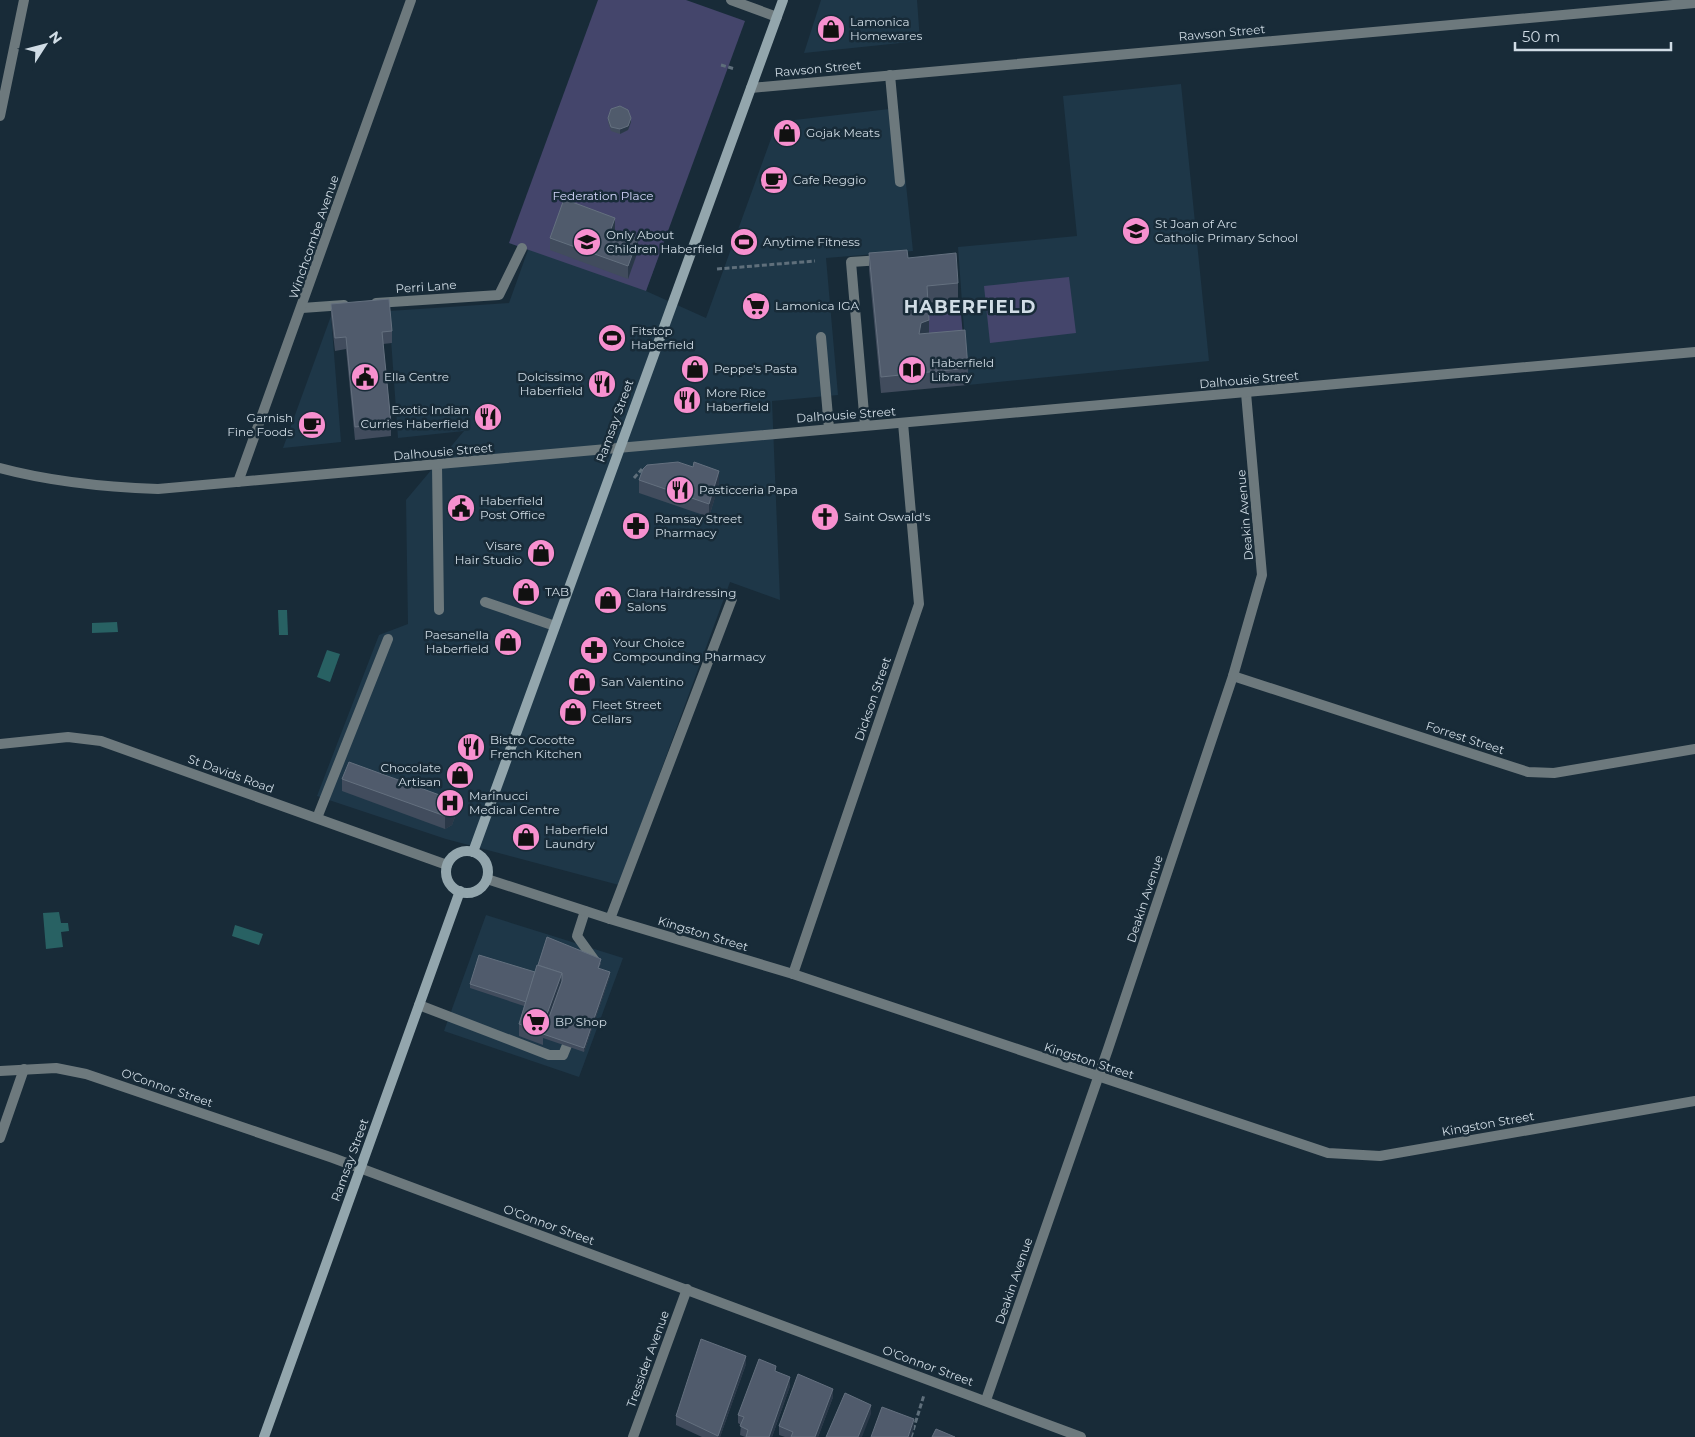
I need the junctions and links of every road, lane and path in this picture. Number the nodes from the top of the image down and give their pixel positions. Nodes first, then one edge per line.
1 (24, 0) edge
2 (410, 0) edge
3 (731, 0) edge
4 (783, 0) edge
5 (1695, 3) edge
6 (777, 17) junction
7 (721, 65) dead end
8 (735, 69) dead end
9 (890, 75) junction
10 (3, 88) edge
11 (751, 88) junction
12 (0, 116) edge
13 (900, 182) dead end
14 (522, 248) dead end
15 (896, 259) edge
16 (816, 261) dead end
17 (717, 269) dead end
18 (302, 308) junction
19 (820, 337) dead end
20 (1695, 352) edge
21 (1246, 393) junction
22 (903, 424) junction
23 (864, 425) junction
24 (829, 428) junction
25 (618, 449) junction
26 (437, 465) junction
27 (0, 468) edge
28 (642, 470) edge
29 (634, 478) dead end
30 (238, 482) junction
31 (732, 599) dead end
32 (485, 602) dead end
33 (439, 610) dead end
34 (555, 626) junction
35 (388, 639) dead end
36 (1232, 676) junction
37 (0, 744) edge
38 (1695, 749) edge
39 (317, 818) junction
40 (473, 852) junction
41 (447, 865) junction
42 (487, 879) junction
43 (460, 892) junction
44 (585, 911) junction
45 (610, 920) junction
46 (793, 974) junction
47 (589, 980) edge
48 (419, 1006) junction
49 (577, 1018) edge
50 (24, 1069) junction
51 (0, 1071) edge
52 (1098, 1078) junction
53 (1695, 1101) edge
54 (0, 1138) edge
55 (360, 1168) junction
56 (687, 1289) junction
57 (929, 1380) junction
58 (986, 1400) junction
59 (264, 1437) edge
60 (633, 1437) edge
61 (911, 1437) edge
62 (1081, 1437) edge

1 - 10 street
2 - 18 street, Winchcombe Avenue
3 - 6 street
4 - 6 main road, Ramsay Street
5 - 9 street, Rawson Street
6 - 11 main road, Ramsay Street
7 - 8 path
9 - 11 street, Rawson Street
9 - 13 street
10 - 12 street
11 - 25 main road, Ramsay Street
14 - 18 street, Perri Lane
15 - 23 street
16 - 17 path
18 - 30 street, Winchcombe Avenue
19 - 24 street
20 - 21 street, Dalhousie Street
21 - 22 street, Dalhousie Street
21 - 36 street, Deakin Avenue
22 - 23 street, Dalhousie Street
22 - 46 street, Dickson Street
23 - 24 street, Dalhousie Street
24 - 25 street, Dalhousie Street
25 - 26 street, Dalhousie Street
25 - 34 main road, Ramsay Street
26 - 30 street, Dalhousie Street
26 - 33 street
27 - 30 street, Dalhousie Street
28 - 29 path
31 - 45 street
32 - 34 street
34 - 40 main road, Ramsay Street
35 - 39 street
36 - 38 street, Forrest Street
36 - 52 street, Deakin Avenue
37 - 39 street, St Davids Road
39 - 41 street, St Davids Road
40 - 41 main road
40 - 42 main road
41 - 43 main road
42 - 43 main road
42 - 44 street, Kingston Street
43 - 48 main road, Ramsay Street
44 - 45 street, Kingston Street
44 - 47 street
45 - 46 street, Kingston Street
46 - 52 street, Kingston Street
48 - 49 street
48 - 55 main road, Ramsay Street
50 - 51 street, O'Connor Street
50 - 54 street
50 - 55 street, O'Connor Street
52 - 53 street, Kingston Street
52 - 58 street, Deakin Avenue
55 - 56 street, O'Connor Street
55 - 59 main road, Ramsay Street
56 - 57 street, O'Connor Street
56 - 60 street, Tressider Avenue
57 - 58 street, O'Connor Street
57 - 61 path
58 - 62 street, O'Connor Street

